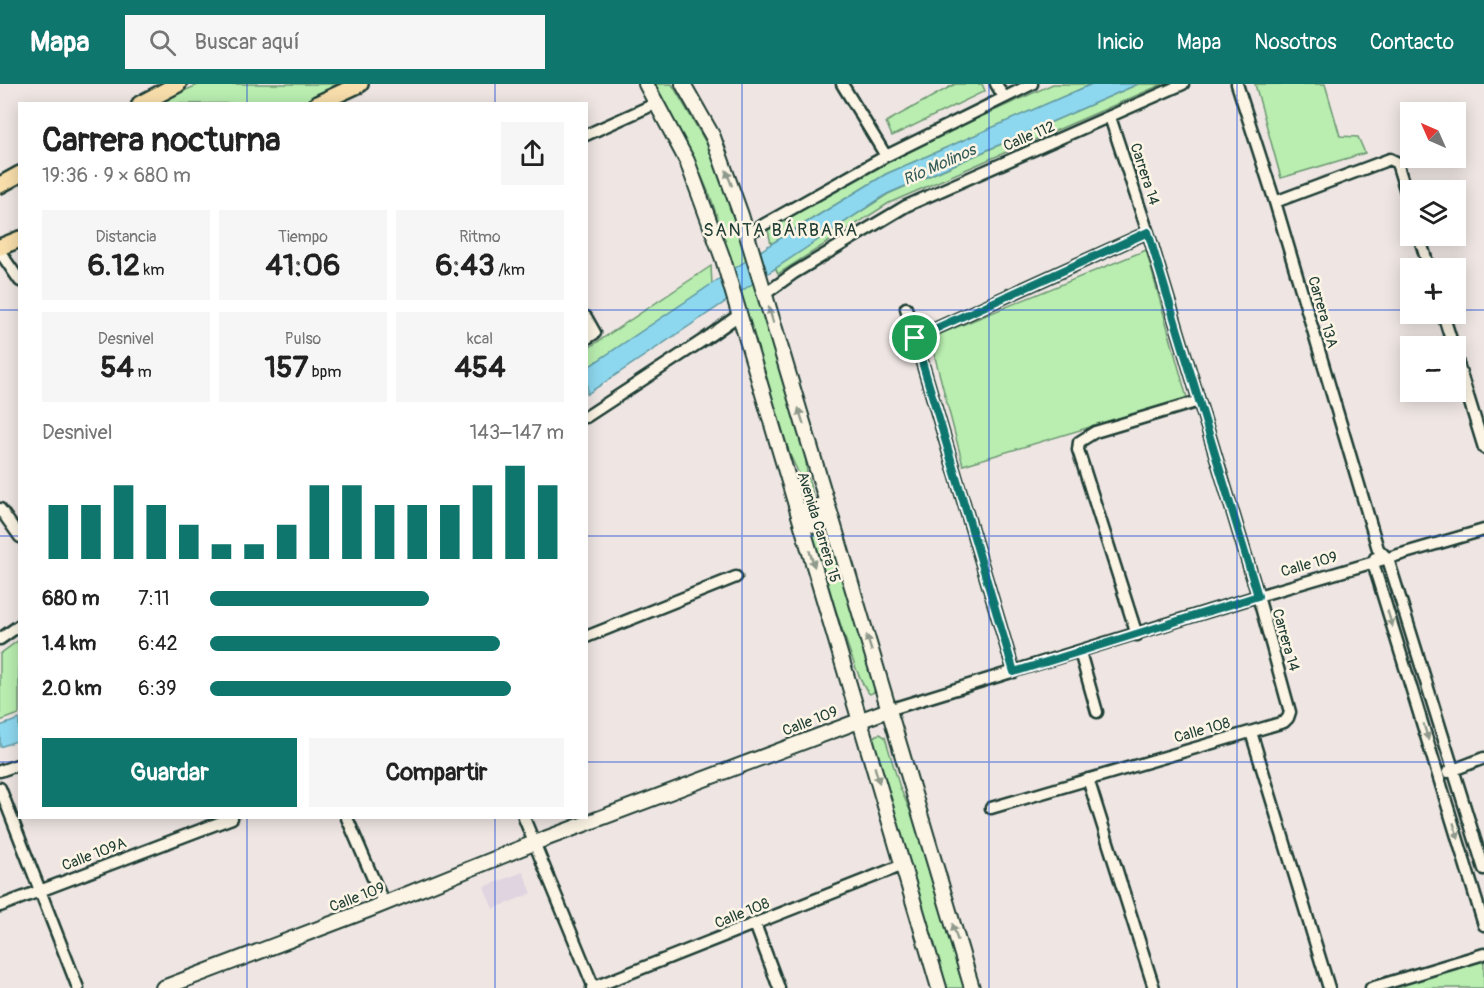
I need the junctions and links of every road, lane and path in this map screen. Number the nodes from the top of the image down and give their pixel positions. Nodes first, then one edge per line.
1 (178, 84) edge
2 (360, 84) edge
3 (646, 84) edge
4 (684, 84) edge
5 (842, 84) edge
6 (996, 84) edge
7 (1032, 84) edge
8 (1183, 84) edge
9 (1237, 84) edge
10 (1004, 97) junction
11 (144, 102) edge
12 (321, 102) edge
13 (657, 103) junction
14 (1110, 117) junction
15 (588, 134) edge
16 (886, 156) junction
17 (18, 175) edge
18 (1402, 180) edge
19 (0, 185) edge
20 (1275, 202) junction
21 (1148, 232) junction
22 (748, 238) junction
23 (18, 239) edge
24 (0, 247) edge
25 (0, 252) edge
26 (18, 278) edge
27 (763, 288) junction
28 (906, 308) dead end
29 (739, 315) junction
30 (915, 338) junction
31 (1466, 390) edge
32 (1199, 401) junction
33 (588, 416) edge
34 (1484, 448) edge
35 (812, 453) junction
36 (783, 462) junction
37 (0, 509) edge
38 (1484, 530) edge
39 (18, 534) edge
40 (1378, 549) junction
41 (1388, 559) junction
42 (1373, 563) junction
43 (736, 577) dead end
44 (1258, 596) junction
45 (18, 626) edge
46 (1137, 635) junction
47 (588, 636) edge
48 (0, 639) edge
49 (1080, 652) junction
50 (1014, 672) junction
51 (888, 710) junction
52 (1097, 712) dead end
53 (860, 719) junction
54 (1284, 722) joint
55 (1251, 732) junction
56 (1484, 758) edge
57 (18, 765) edge
58 (1453, 770) junction
59 (0, 771) edge
60 (1439, 775) junction
61 (1088, 779) junction
62 (0, 788) edge
63 (991, 808) dead end
64 (229, 819) edge
65 (347, 819) edge
66 (524, 819) edge
67 (534, 843) junction
68 (903, 865) junction
69 (1484, 869) edge
70 (39, 891) junction
71 (384, 904) junction
72 (0, 906) edge
73 (756, 924) junction
74 (1484, 925) edge
75 (1484, 954) edge
76 (78, 988) edge
77 (163, 988) edge
78 (593, 988) edge
79 (779, 988) edge
80 (939, 988) edge
81 (972, 988) edge
82 (1154, 988) edge
83 (1329, 988) edge
84 (1371, 988) edge

1 - 11 main road
2 - 12 main road
3 - 13 main road, Avenida Carrera 15
22 -> 4 main road, Avenida Carrera 15
5 - 16 street
6 - 10 street
7 - 10 street
8 - 14 street, Calle 112
9 - 20 street, Carrera 13A
10 - 16 street
13 - 15 street
13 - 29 main road, Avenida Carrera 15
14 - 21 street, Carrera 14
14 - 27 street, Calle 112
16 - 22 street
17 - 19 main road
18 - 20 street
20 - 40 street, Carrera 13A
21 - 30 street
21 - 32 street, Carrera 14
22 - 27 main road, Avenida Carrera 15
23 - 24 main road
25 - 26 street
35 -> 27 main road, Avenida Carrera 15
28 - 30 street
29 - 33 street
29 - 36 main road, Avenida Carrera 15
30 - 50 street
31 - 34 street
32 - 44 street, Carrera 14
32 - 46 street
35 - 36 main road
51 -> 35 main road, Avenida Carrera 15
36 -> 53 main road, Avenida Carrera 15
37 - 39 street
38 - 41 street, Calle 109
40 - 41 street, Carrera 13A
40 - 42 street
41 - 42 street, Calle 109
41 - 58 street, Carrera 13A
42 - 44 street, Calle 109
42 -> 60 street
43 - 47 street
44 - 46 street, Calle 109
44 - 54 street, Carrera 14
45 - 48 street
46 - 49 street, Calle 109
49 - 50 street, Calle 109
49 - 52 street
50 - 51 street, Calle 109
51 - 53 main road, Calle 109
81 -> 51 main road, Avenida Carrera 15
53 - 67 main road, Calle 109
53 -> 68 main road, Avenida Carrera 15
54 - 55 street, Calle 108
55 - 61 street, Calle 108
55 - 83 street
56 - 58 street
57 - 59 street
58 - 60 street
58 - 69 street, Carrera 13A
60 -> 74 street
61 - 63 street, Calle 108
61 - 82 street
62 - 70 street
64 - 70 street, Calle 109A
65 - 71 street
66 - 67 street
67 - 71 main road, Calle 109
67 - 78 street
68 - 73 street, Calle 108
68 - 80 main road, Avenida Carrera 15
70 - 72 street, Calle 109A
70 - 76 street
71 - 77 main road, Calle 109
73 - 78 street, Calle 108
73 - 79 street
75 - 84 street

